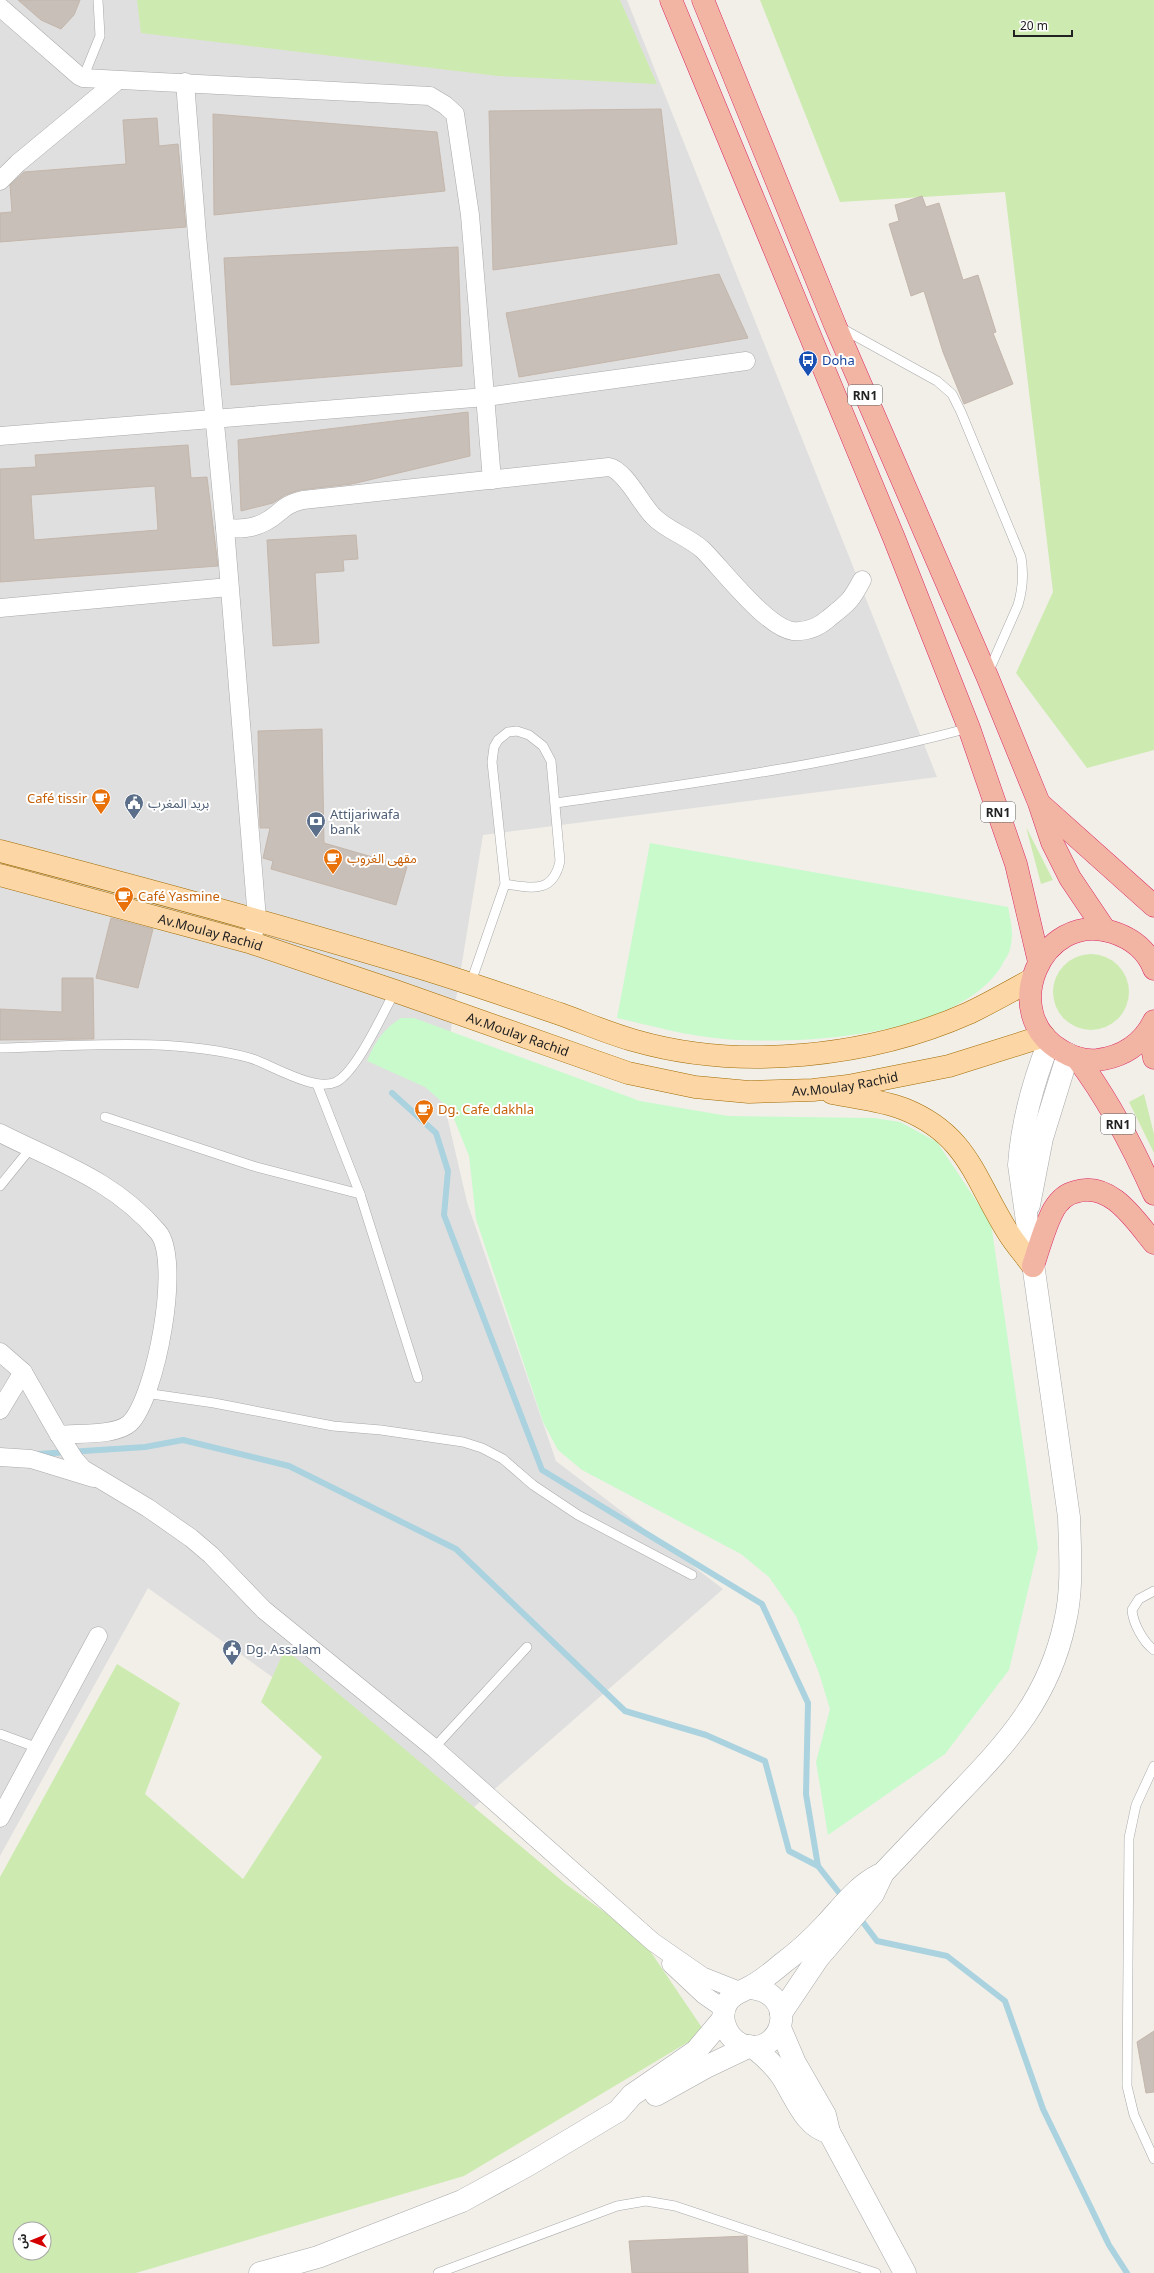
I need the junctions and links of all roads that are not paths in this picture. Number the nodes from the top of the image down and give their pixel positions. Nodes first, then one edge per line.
1 (98, 0) edge
2 (671, 0) edge
3 (703, 0) edge
4 (0, 7) edge
5 (83, 78) junction
6 (117, 81) junction
7 (185, 82) junction
8 (0, 181) edge
9 (835, 325) junction
10 (746, 361) dead end
11 (486, 397) junction
12 (214, 419) junction
13 (0, 436) edge
14 (492, 480) junction
15 (225, 528) junction
16 (862, 580) dead end
17 (229, 587) junction
18 (0, 608) edge
19 (987, 676) junction
20 (969, 728) junction
21 (556, 803) junction
22 (1039, 803) junction
23 (0, 851) edge
24 (0, 875) edge
25 (505, 884) junction
26 (1154, 906) edge
27 (257, 919) junction
28 (1104, 930) junction
29 (252, 943) junction
30 (1147, 947) edge
31 (1154, 969) edge
32 (1035, 971) junction
33 (471, 982) junction
34 (395, 991) junction
35 (1152, 1026) edge
36 (1047, 1039) junction
37 (0, 1048) edge
38 (1072, 1056) junction
39 (1154, 1058) edge
40 (316, 1084) junction
41 (813, 1090) junction
42 (105, 1117) dead end
43 (0, 1133) edge
44 (30, 1149) junction
45 (0, 1186) edge
46 (360, 1194) junction
47 (1154, 1194) edge
48 (1027, 1216) junction
49 (1154, 1242) edge
50 (1033, 1266) junction
51 (0, 1352) edge
52 (23, 1372) junction
53 (418, 1378) dead end
54 (145, 1393) junction
55 (0, 1410) edge
56 (61, 1438) junction
57 (0, 1456) edge
58 (101, 1480) junction
59 (692, 1575) dead end
60 (1154, 1592) edge
61 (98, 1636) dead end
62 (527, 1647) dead end
63 (1154, 1650) edge
64 (0, 1734) edge
65 (38, 1748) junction
66 (434, 1748) junction
67 (1154, 1766) edge
68 (0, 1818) edge
69 (830, 1931) junction
70 (653, 1942) junction
71 (744, 1990) junction
72 (724, 2014) junction
73 (780, 2020) junction
74 (751, 2047) junction
75 (618, 2111) junction
76 (830, 2132) junction
77 (1154, 2160) edge
78 (260, 2273) edge
79 (438, 2273) edge
80 (876, 2273) edge
81 (905, 2273) edge

1 - 5 lane
2 - 20 highway, RN1
3 - 9 highway, RN1
4 - 5 street
5 - 6 street
6 - 7 street
6 - 8 street
7 - 11 street
7 - 12 street
9 - 19 highway, RN1
9 - 19 lane
10 - 11 street
11 - 12 street
11 - 14 street
12 - 13 street
12 - 15 street
14 - 15 street
14 - 16 street
15 - 17 street
17 - 18 street
17 - 27 street
19 - 22 highway, RN1
20 - 21 lane
20 - 32 highway, RN1
21 - 25 lane
21 - 25 lane
22 - 26 highway
22 - 28 highway, RN1
23 - 27 main road, Av.Moulay Rachid
24 - 29 main road, Av.Moulay Rachid
25 - 33 lane
27 - 29 street
27 - 33 main road, Av.Moulay Rachid
28 - 30 highway
28 - 32 highway
29 - 34 main road, Av.Moulay Rachid
30 - 31 highway
32 - 33 main road, Av.Moulay Rachid
32 - 36 highway, RN1
34 - 40 lane
34 - 41 main road, Av.Moulay Rachid
35 - 38 highway, RN1
35 - 39 highway, RN1
36 - 38 highway, RN1
36 - 41 main road, Av.Moulay Rachid
36 - 48 street
37 - 40 lane
38 - 47 highway, RN1
38 - 48 street
40 - 46 lane
41 - 50 main road
42 - 46 lane
43 - 44 street
44 - 45 lane
44 - 54 street
46 - 53 lane
48 - 50 street
49 - 50 highway
50 - 69 street
51 - 52 street
52 - 55 street
52 - 56 street
54 - 56 street
54 - 59 lane
56 - 58 street
57 - 58 street
58 - 66 street
60 - 63 lane
61 - 65 street
62 - 66 lane
64 - 65 lane
65 - 68 street
66 - 70 street
67 - 77 lane
69 - 71 street
69 - 73 street
70 - 71 street
70 - 72 street
71 - 72 street
71 - 73 street
72 - 74 street
72 - 75 street
73 - 74 street
73 - 76 street
74 - 75 street
74 - 76 street
75 - 78 street
76 - 81 street
79 - 80 lane

